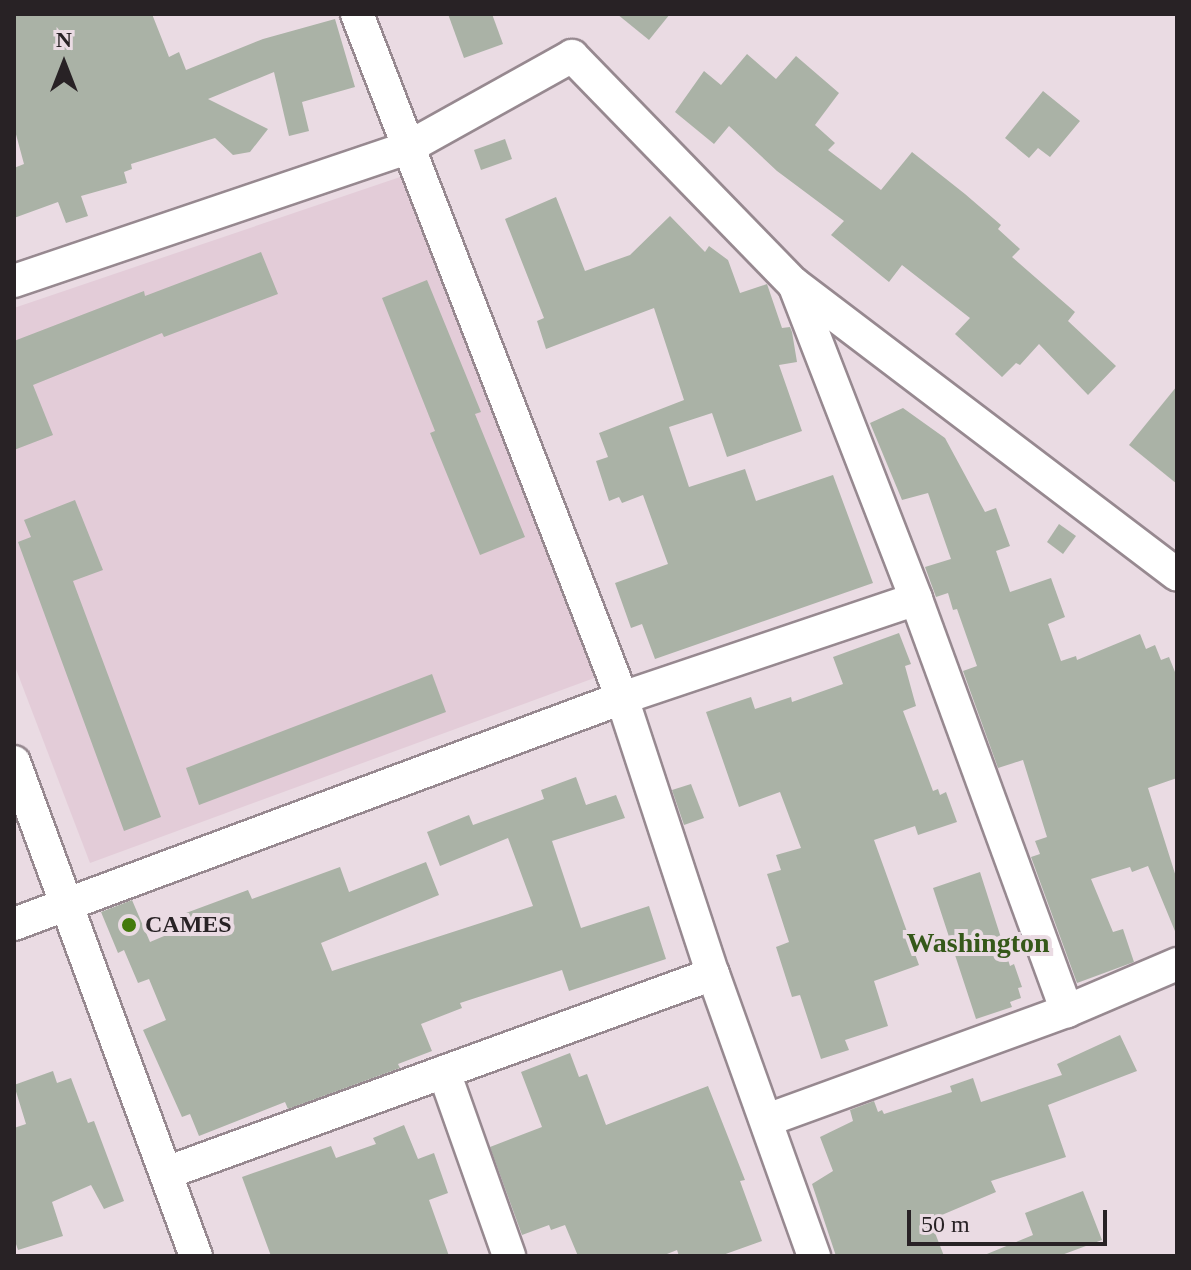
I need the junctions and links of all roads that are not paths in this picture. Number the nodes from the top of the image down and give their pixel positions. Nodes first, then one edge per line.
1 (357, 14) edge
2 (407, 148) junction
3 (14, 281) edge
4 (793, 283) junction
5 (1177, 574) edge
6 (916, 599) junction
7 (622, 698) junction
8 (14, 762) edge
9 (67, 904) junction
10 (14, 924) edge
11 (1177, 964) edge
12 (713, 974) junction
13 (1067, 1011) junction
14 (444, 1072) junction
15 (767, 1120) junction
16 (166, 1173) junction
17 (196, 1256) edge
18 (509, 1256) edge
19 (814, 1256) edge

1 - 2 street
2 - 3 street
2 - 4 street
2 - 7 street
4 - 5 street
4 - 6 street
6 - 7 street
6 - 13 street
7 - 9 street
7 - 12 street
8 - 9 street
9 - 10 street
9 - 16 street
11 - 13 street
12 - 14 street
12 - 15 street
13 - 15 street
14 - 16 street
14 - 18 street
15 - 19 street
16 - 17 street

